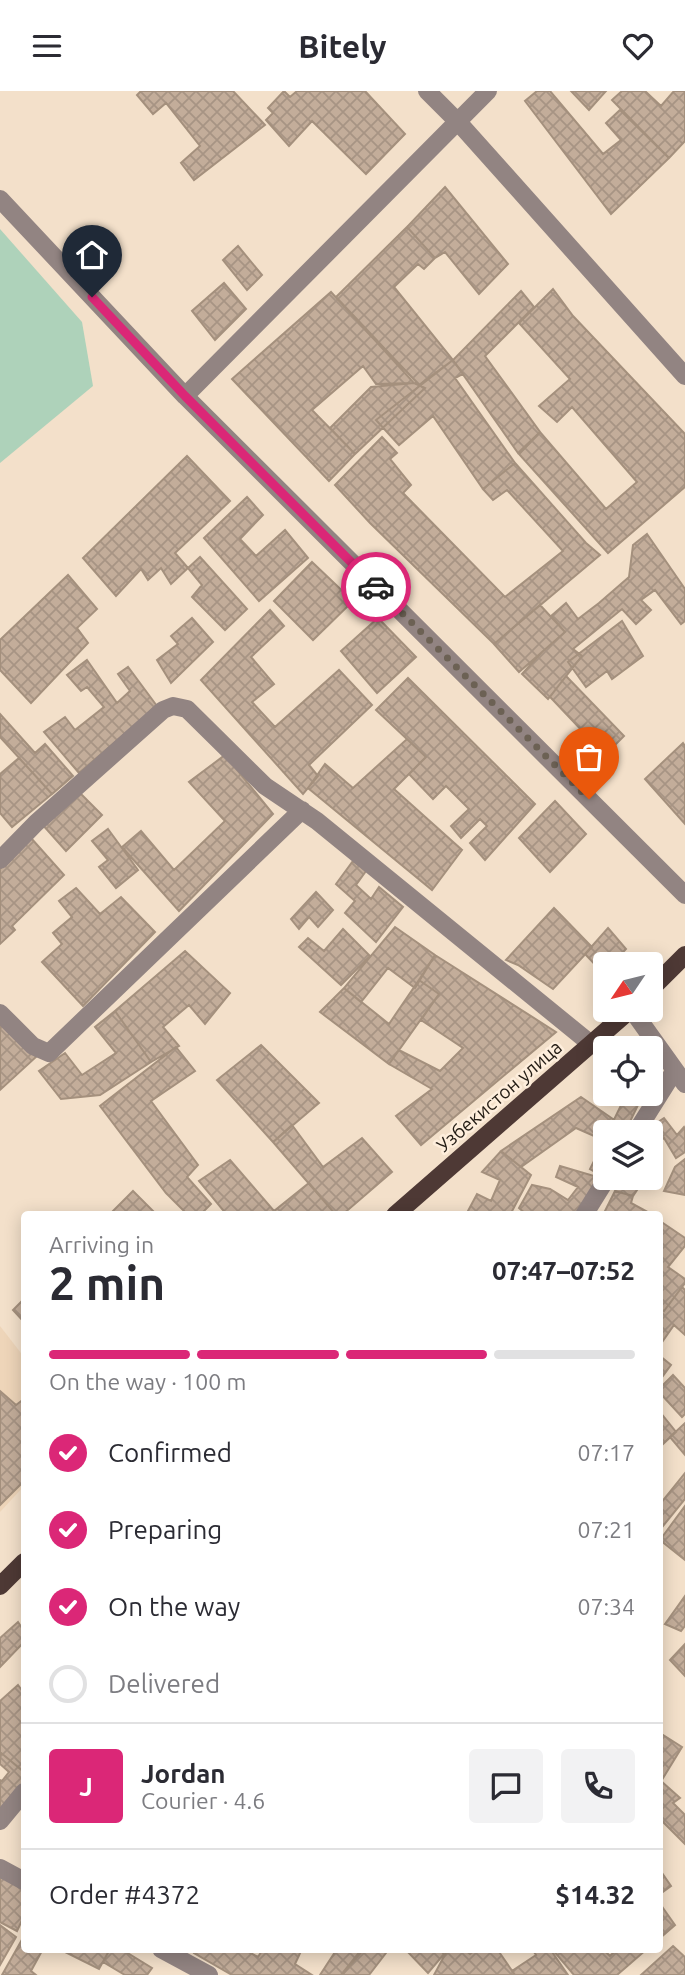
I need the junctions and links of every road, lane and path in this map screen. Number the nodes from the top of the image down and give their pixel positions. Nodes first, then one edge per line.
1 (427, 91) edge
2 (488, 91) edge
3 (459, 123) junction
4 (0, 199) edge
5 (685, 376) edge
6 (185, 396) junction
7 (302, 810) junction
8 (0, 860) edge
9 (685, 895) edge
10 (685, 955) edge
11 (663, 977) edge
12 (0, 1013) edge
13 (617, 1022) edge
14 (640, 1022) edge
15 (591, 1044) junction
16 (680, 1077) edge
17 (646, 1120) edge
18 (600, 1190) edge
19 (400, 1211) edge
20 (586, 1211) edge
21 (21, 1565) edge
22 (0, 1586) edge
23 (21, 1796) edge
24 (0, 1821) edge
25 (0, 1868) edge
26 (21, 1879) edge
27 (168, 1953) edge
28 (209, 1975) edge

1 - 3 street
2 - 3 street
3 - 5 street
3 - 6 street
4 - 6 street
6 - 9 street
7 - 8 street
7 - 12 street
7 - 15 street
10 - 11 main road
13 - 15 main road, Узбекистон улица
14 - 16 street
15 - 19 main road, Узбекистон улица
16 - 17 street
18 - 20 street
21 - 22 main road
23 - 24 street
25 - 26 street
27 - 28 street

